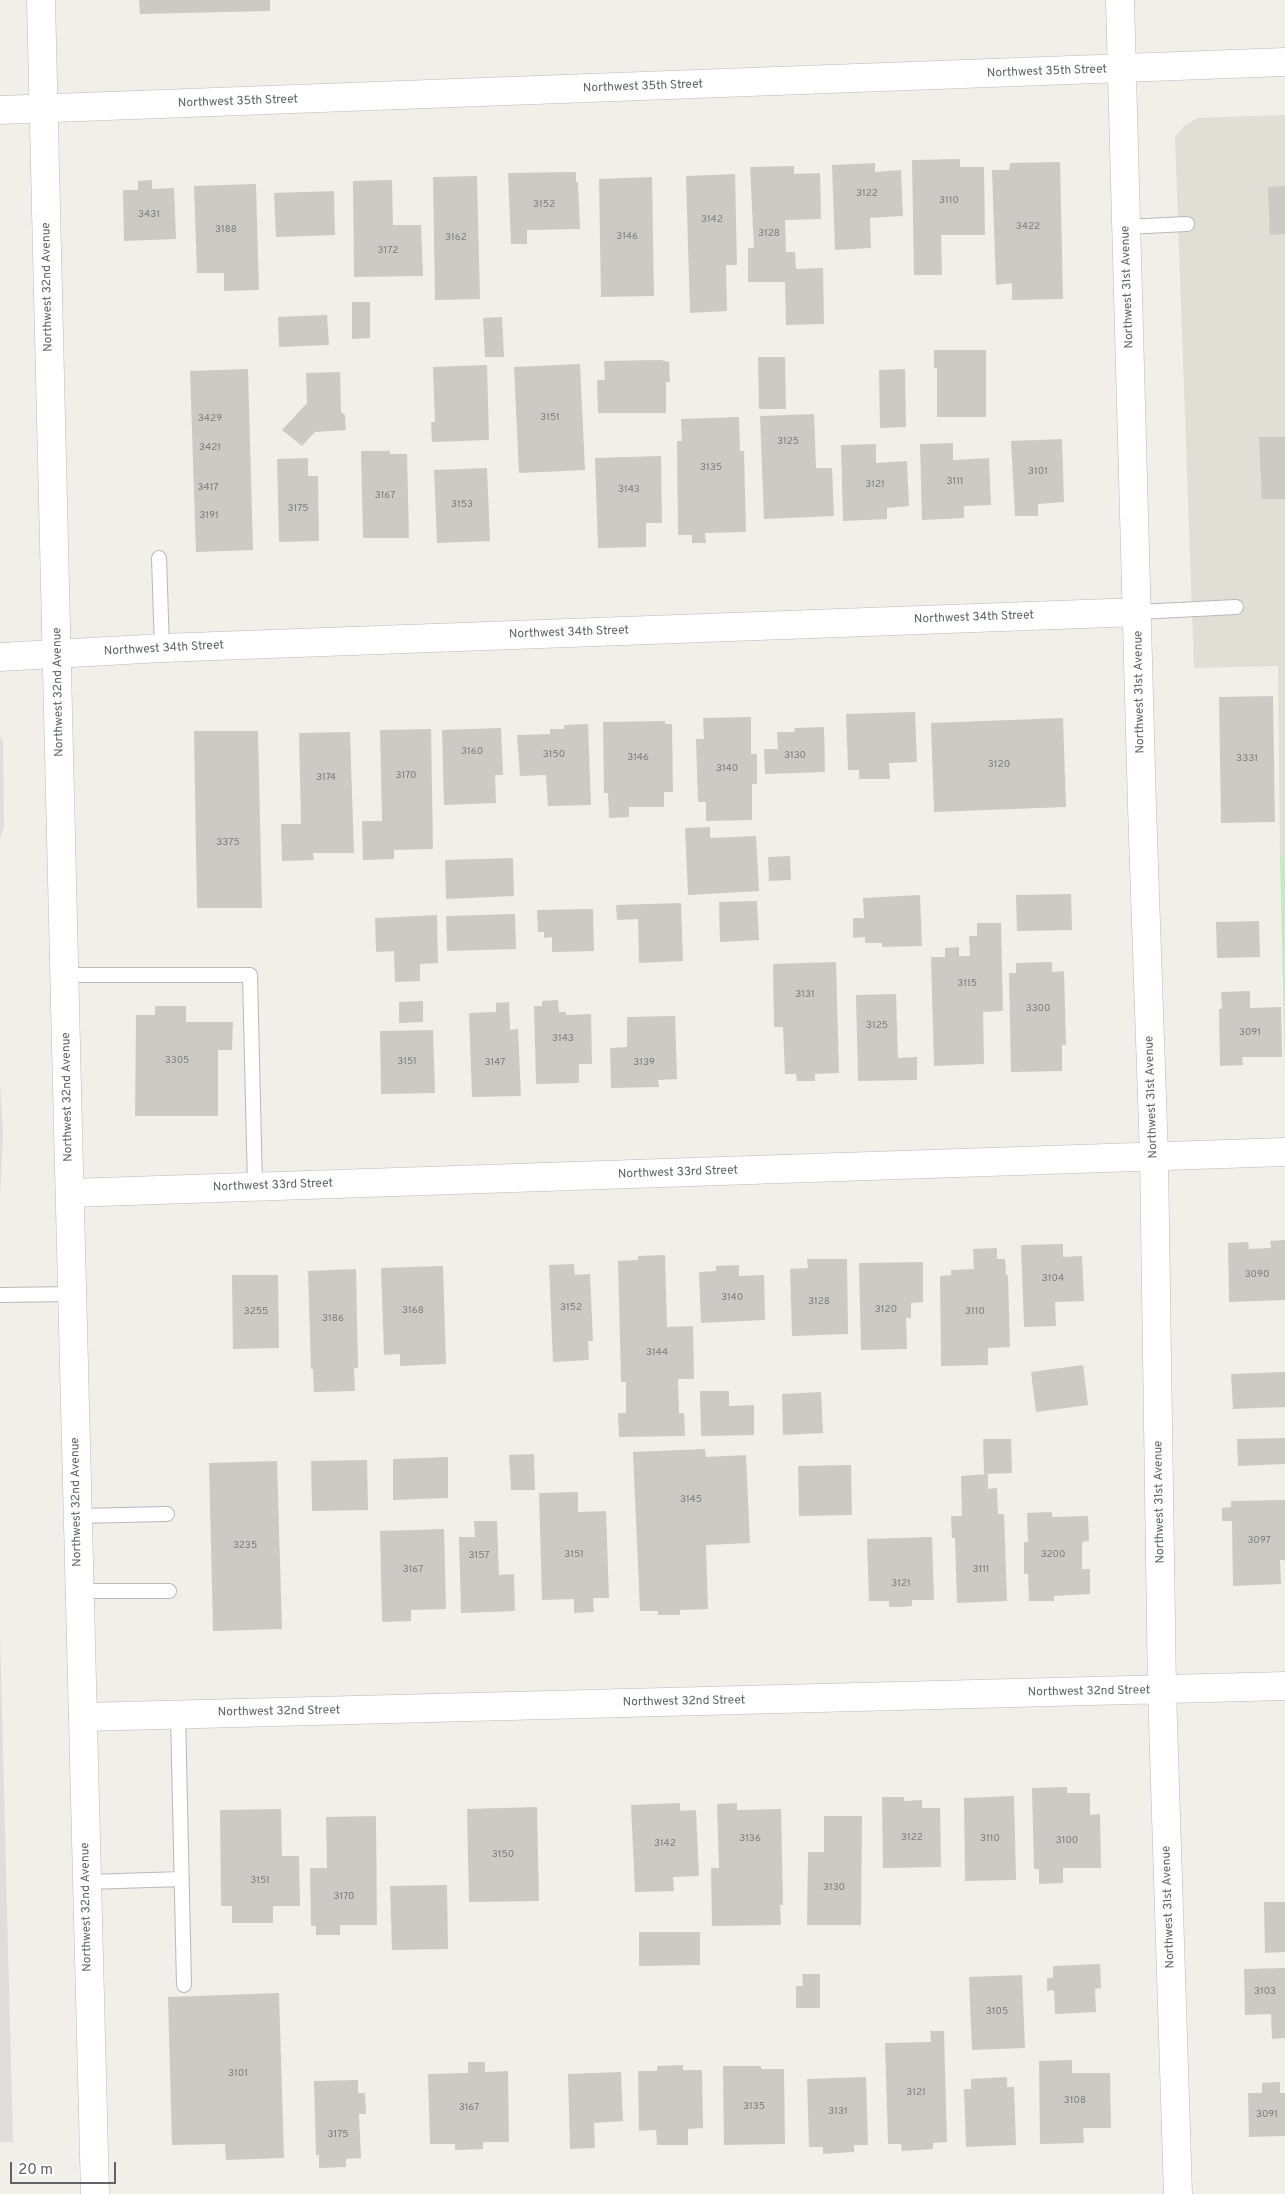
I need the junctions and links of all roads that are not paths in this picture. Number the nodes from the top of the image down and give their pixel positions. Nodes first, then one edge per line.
1 (41, 0) edge
2 (1120, 0) edge
3 (1285, 62) edge
4 (1123, 70) junction
5 (44, 108) junction
6 (0, 110) edge
7 (1187, 224) dead end
8 (1126, 227) junction
9 (159, 558) dead end
10 (1236, 607) dead end
11 (1138, 612) junction
12 (162, 648) junction
13 (58, 654) junction
14 (0, 657) edge
15 (65, 976) junction
16 (1285, 1152) edge
17 (1154, 1156) junction
18 (254, 1187) junction
19 (70, 1193) junction
20 (73, 1294) junction
21 (0, 1295) edge
22 (167, 1514) dead end
23 (78, 1516) junction
24 (78, 1591) junction
25 (169, 1592) dead end
26 (1285, 1686) edge
27 (1162, 1690) junction
28 (178, 1714) junction
29 (83, 1717) junction
30 (182, 1879) junction
31 (86, 1882) junction
32 (184, 1985) dead end
33 (95, 2194) edge
34 (1178, 2194) edge

1 - 5 street, Northwest 32nd Avenue
2 - 4 street, Northwest 31st Avenue
3 - 4 street, Northwest 35th Street
4 - 5 street, Northwest 35th Street
4 - 8 street, Northwest 31st Avenue
5 - 6 street, Northwest 35th Street
5 - 13 street, Northwest 32nd Avenue
7 - 8 lane
8 - 11 street, Northwest 31st Avenue
9 - 12 lane
10 - 11 lane
11 - 12 street, Northwest 34th Street
11 - 17 street, Northwest 31st Avenue
12 - 13 street, Northwest 34th Street
13 - 14 street, Northwest 34th Street
13 - 15 street, Northwest 32nd Avenue
15 - 18 lane
15 - 19 street, Northwest 32nd Avenue
16 - 17 street, Northwest 33rd Street
17 - 18 street, Northwest 33rd Street
17 - 27 street, Northwest 31st Avenue
18 - 19 street, Northwest 33rd Street
19 - 20 street, Northwest 32nd Avenue
20 - 21 lane
20 - 23 street, Northwest 32nd Avenue
22 - 23 lane
23 - 24 street, Northwest 32nd Avenue
24 - 25 lane
24 - 29 street, Northwest 32nd Avenue
26 - 27 street, Northwest 32nd Street
27 - 28 street, Northwest 32nd Street
27 - 34 street, Northwest 31st Avenue
28 - 29 street, Northwest 32nd Street
28 - 30 lane
29 - 31 street, Northwest 32nd Avenue
30 - 31 lane
30 - 32 lane
31 - 33 street, Northwest 32nd Avenue

